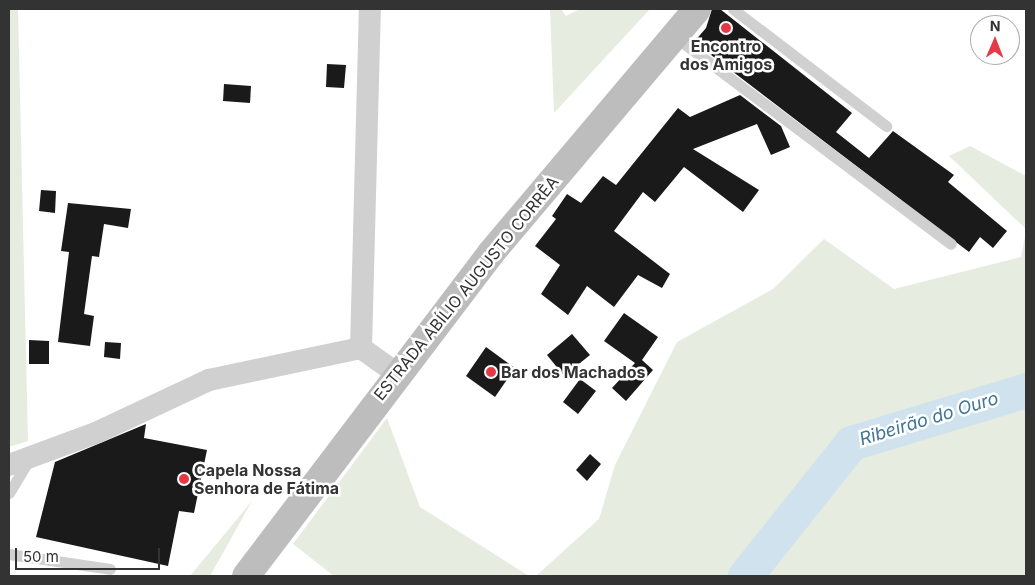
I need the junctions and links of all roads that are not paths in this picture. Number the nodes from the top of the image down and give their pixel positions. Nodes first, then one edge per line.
1 (370, 9) edge
2 (697, 9) edge
3 (732, 9) edge
4 (674, 36) junction
5 (886, 126) dead end
6 (951, 244) dead end
7 (361, 348) junction
8 (396, 373) junction
9 (19, 462) edge
10 (9, 493) edge
11 (9, 554) edge
12 (110, 569) dead end
13 (246, 576) edge

1 - 7 street
2 - 4 main road, ESTRADA ABÍLIO AUGUSTO CORRÊA
3 - 5 lane
4 - 6 lane
4 - 8 main road, ESTRADA ABÍLIO AUGUSTO CORRÊA
7 - 8 street
7 - 9 street
8 - 13 main road, ESTRADA ABÍLIO AUGUSTO CORRÊA
9 - 10 lane
11 - 12 lane

